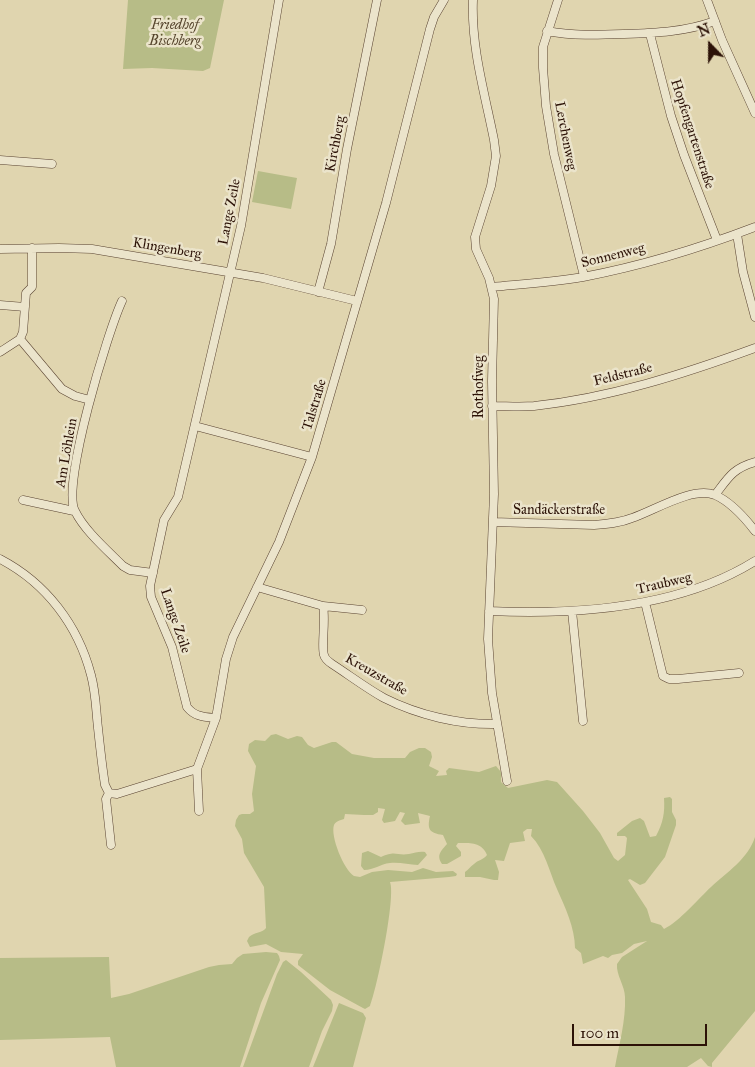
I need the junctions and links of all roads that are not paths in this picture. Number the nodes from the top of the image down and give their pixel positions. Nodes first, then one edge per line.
1 (279, 0) edge
2 (377, 0) edge
3 (444, 0) edge
4 (473, 0) edge
5 (558, 0) edge
6 (706, 0) edge
7 (715, 21) junction
8 (547, 32) junction
9 (650, 34) junction
10 (755, 113) edge
11 (0, 160) edge
12 (52, 164) dead end
13 (755, 227) edge
14 (737, 234) junction
15 (717, 240) junction
16 (32, 248) junction
17 (0, 249) edge
18 (229, 272) junction
19 (584, 276) junction
20 (492, 287) junction
21 (318, 292) junction
22 (122, 301) dead end
23 (357, 301) junction
24 (0, 305) edge
25 (24, 307) junction
26 (755, 317) edge
27 (20, 339) junction
28 (755, 348) edge
29 (0, 352) edge
30 (90, 400) junction
31 (492, 406) junction
32 (195, 426) junction
33 (312, 457) junction
34 (755, 462) edge
35 (715, 495) junction
36 (23, 500) dead end
37 (74, 511) junction
38 (493, 522) junction
39 (755, 531) edge
40 (0, 559) edge
41 (755, 562) edge
42 (153, 573) junction
43 (258, 587) junction
44 (645, 602) junction
45 (323, 606) junction
46 (362, 610) dead end
47 (572, 610) junction
48 (489, 611) junction
49 (739, 672) dead end
50 (216, 718) junction
51 (583, 721) dead end
52 (497, 724) junction
53 (198, 769) junction
54 (507, 781) dead end
55 (109, 793) junction
56 (199, 811) dead end
57 (111, 845) dead end

1 - 18 street, Lange Zeile
2 - 21 street, Kirchberg
3 - 23 street, Talstraße
4 - 20 street, Rothofweg
5 - 8 street, Lerchenweg
6 - 7 street
7 - 9 street
7 - 10 street
8 - 9 street
8 - 19 street, Lerchenweg
9 - 15 street, Hopfengartenstraße
11 - 12 street
13 - 14 street, Sonnenweg
14 - 15 street, Sonnenweg
14 - 26 street
15 - 19 street, Sonnenweg
16 - 17 street, Klingenberg
16 - 18 street, Klingenberg
16 - 25 street
18 - 21 street, Klingenberg
18 - 32 street, Lange Zeile
19 - 20 street, Sonnenweg
20 - 31 street, Rothofweg
21 - 23 street, Klingenberg
22 - 30 street, Am Löhlein
23 - 33 street, Talstraße
24 - 25 street
25 - 27 street
27 - 29 street
27 - 30 street
28 - 31 street, Feldstraße
30 - 37 street, Am Löhlein
31 - 38 street, Rothofweg
32 - 33 street
32 - 42 street, Lange Zeile
33 - 43 street, Talstraße
34 - 35 street
35 - 38 street, Sandäckerstraße
35 - 39 street
36 - 37 street, Am Löhlein
37 - 42 street
38 - 48 street, Rothofweg
40 - 55 street
41 - 44 street, Traubweg
42 - 50 street, Lange Zeile
43 - 45 street
43 - 50 street, Talstraße
44 - 47 street, Traubweg
44 - 49 street
45 - 46 street
45 - 52 street, Kreuzstraße
47 - 48 street, Traubweg
47 - 51 street
48 - 52 street, Rothofweg
50 - 53 street, Talstraße
52 - 54 street, Rothofweg
53 - 55 street
53 - 56 street, Talstraße
55 - 57 street

